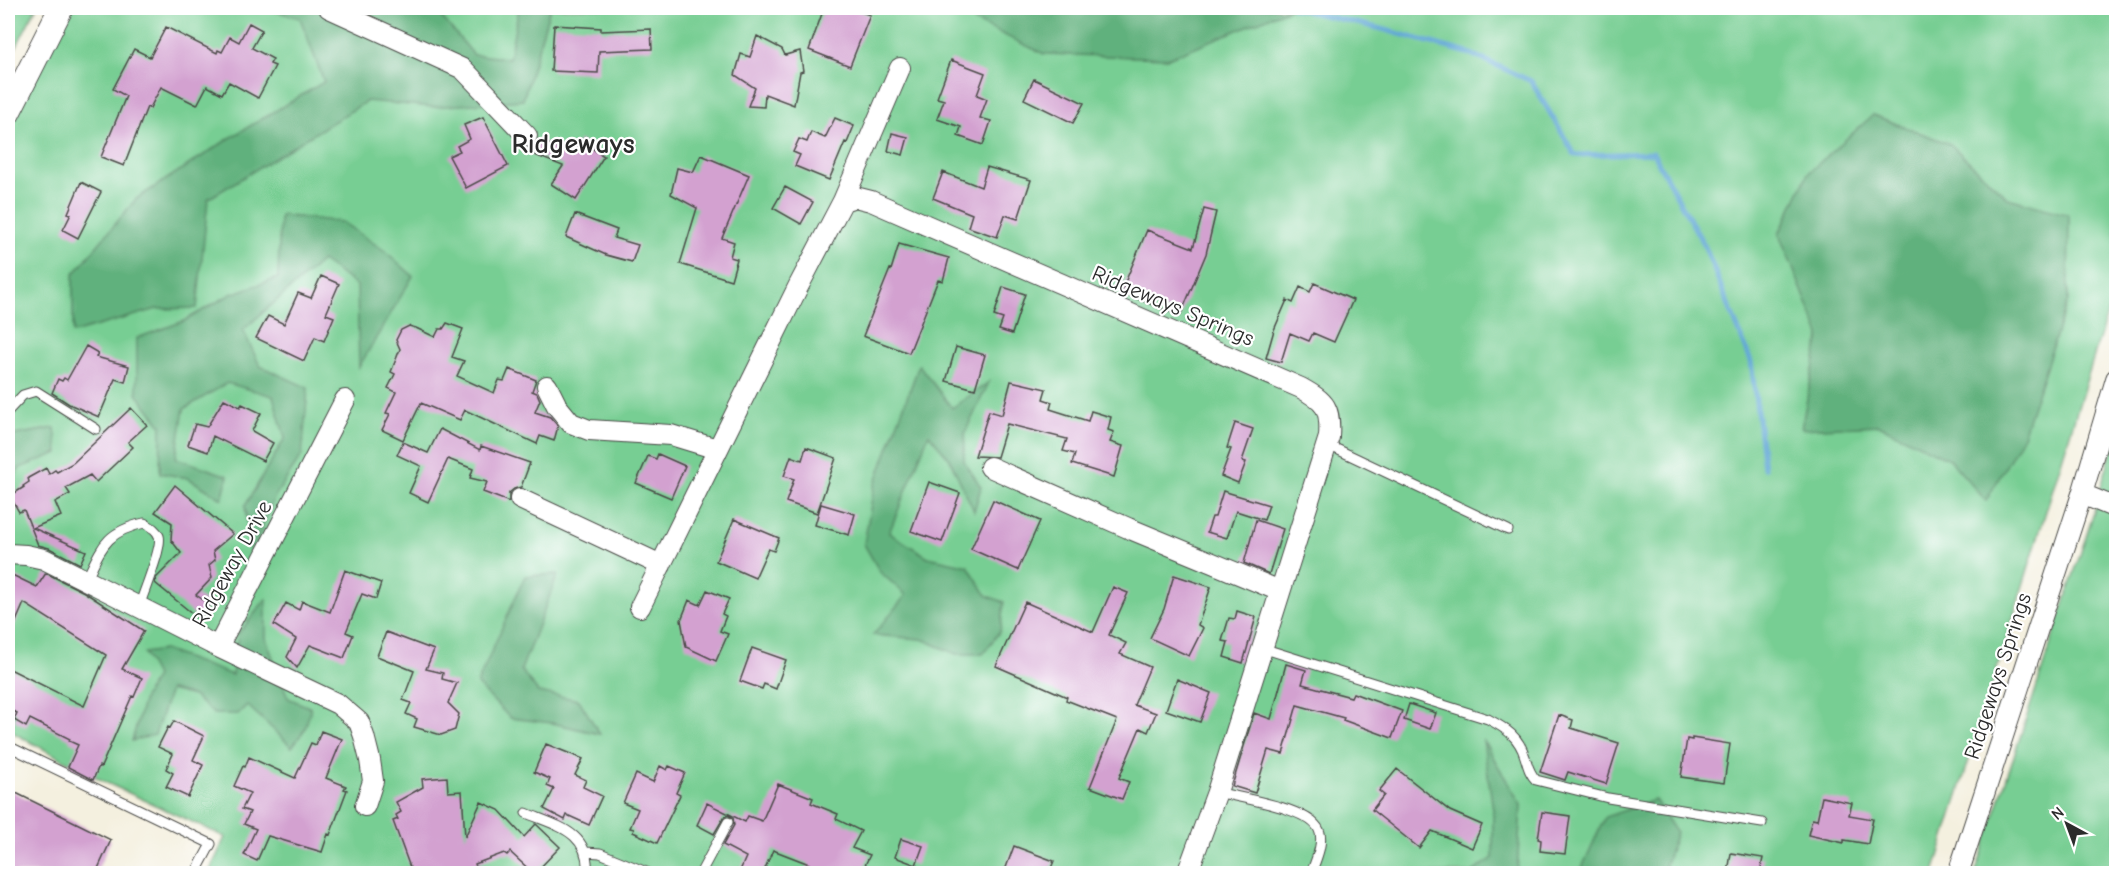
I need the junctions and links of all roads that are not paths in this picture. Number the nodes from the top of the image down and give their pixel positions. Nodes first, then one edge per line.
1 (62, 8) edge
2 (329, 8) edge
3 (900, 68) dead end
4 (8, 113) edge
5 (527, 136) dead end
6 (843, 201) junction
7 (2116, 379) edge
8 (547, 386) dead end
9 (345, 400) dead end
10 (8, 411) edge
11 (96, 429) dead end
12 (1326, 444) junction
13 (717, 449) junction
14 (990, 467) dead end
15 (2082, 494) junction
16 (520, 499) dead end
17 (2116, 508) edge
18 (1508, 530) dead end
19 (8, 554) edge
20 (661, 565) junction
21 (86, 580) junction
22 (1280, 591) junction
23 (139, 606) junction
24 (640, 607) dead end
25 (218, 647) junction
26 (1262, 648) junction
27 (8, 746) edge
28 (1217, 792) junction
29 (364, 806) dead end
30 (526, 813) dead end
31 (728, 822) dead end
32 (1762, 823) dead end
33 (586, 852) junction
34 (195, 873) edge
35 (587, 873) edge
36 (651, 873) edge
37 (699, 873) edge
38 (1187, 873) edge
39 (1311, 873) edge
40 (1958, 873) edge

1 - 4 street
2 - 5 street
3 - 6 street
6 - 12 street, Ridgeways Springs
6 - 13 street
7 - 15 street, Ridgeways Springs
8 - 13 street
9 - 25 street, Ridgeway Drive
10 - 11 lane
12 - 18 lane
12 - 22 street, Ridgeways Springs
13 - 20 street
14 - 22 street
15 - 17 street
15 - 40 street, Ridgeways Springs
16 - 20 street
19 - 21 street, Ridgeway Drive
20 - 24 street
21 - 23 street, Ridgeway Drive
21 - 23 lane
22 - 26 street, Ridgeways Springs
23 - 25 street, Ridgeway Drive
25 - 29 street
26 - 28 street, Ridgeways Springs
26 - 32 lane
27 - 34 lane
28 - 38 street, Ridgeways Springs
28 - 39 lane
30 - 33 lane
31 - 37 lane
33 - 35 lane
33 - 36 lane

